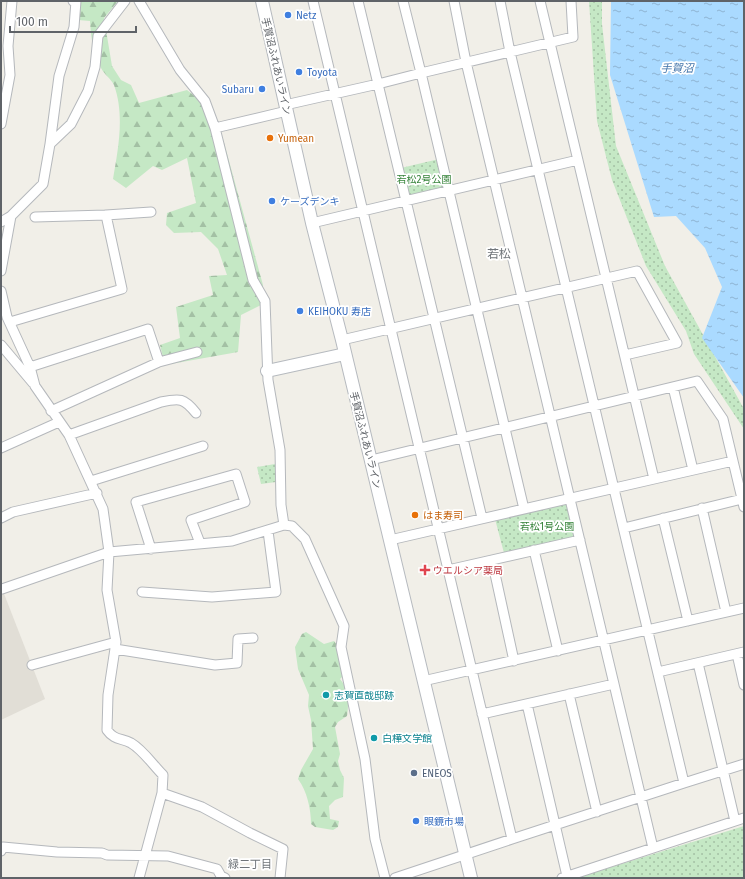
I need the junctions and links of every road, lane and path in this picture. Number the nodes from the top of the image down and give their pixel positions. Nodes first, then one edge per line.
1 (12, 1) edge
2 (73, 1) edge
3 (125, 1) edge
4 (139, 1) edge
5 (262, 1) edge
6 (312, 1) edge
7 (358, 1) edge
8 (404, 1) edge
9 (454, 1) edge
10 (500, 1) edge
11 (540, 1) edge
12 (571, 1) edge
13 (550, 43) junction
14 (510, 52) junction
15 (466, 62) junction
16 (421, 73) junction
17 (378, 84) junction
18 (334, 94) junction
19 (286, 108) junction
20 (1, 124) edge
21 (215, 128) junction
22 (50, 144) junction
23 (578, 160) junction
24 (538, 168) junction
25 (494, 180) junction
26 (449, 191) junction
27 (405, 201) junction
28 (362, 211) junction
29 (151, 212) dead end
30 (106, 215) junction
31 (11, 216) junction
32 (35, 217) dead end
33 (1, 222) edge
34 (312, 223) junction
35 (1, 270) edge
36 (606, 278) junction
37 (566, 287) junction
38 (1, 291) edge
39 (522, 298) junction
40 (477, 309) junction
41 (435, 319) junction
42 (10, 322) junction
43 (390, 330) junction
44 (342, 340) junction
45 (1, 345) edge
46 (197, 352) dead end
47 (345, 354) junction
48 (624, 355) junction
49 (159, 362) junction
50 (30, 367) junction
51 (267, 370) junction
52 (35, 386) junction
53 (673, 387) junction
54 (635, 396) junction
55 (595, 406) junction
56 (51, 411) junction
57 (196, 413) dead end
58 (551, 416) junction
59 (59, 422) junction
60 (505, 427) junction
61 (69, 435) junction
62 (463, 437) junction
63 (203, 446) dead end
64 (1, 448) edge
65 (418, 448) junction
66 (371, 460) junction
67 (733, 461) junction
68 (693, 470) junction
69 (654, 479) junction
70 (91, 481) junction
71 (741, 485) edge
72 (614, 488) junction
73 (97, 493) junction
74 (570, 498) junction
75 (743, 503) edge
76 (524, 508) junction
77 (702, 508) junction
78 (1, 518) edge
79 (482, 518) junction
80 (663, 518) junction
81 (284, 525) junction
82 (624, 528) junction
83 (438, 529) junction
84 (268, 531) junction
85 (390, 540) junction
86 (580, 540) junction
87 (200, 543) junction
88 (151, 549) junction
89 (534, 550) junction
90 (109, 552) junction
91 (492, 560) junction
92 (448, 570) junction
93 (2, 589) dead end
94 (142, 592) dead end
95 (744, 608) edge
96 (726, 612) junction
97 (688, 621) junction
98 (648, 630) junction
99 (253, 638) dead end
100 (604, 640) junction
101 (116, 645) junction
102 (558, 651) junction
103 (740, 653) edge
104 (514, 661) junction
105 (698, 663) junction
106 (32, 665) dead end
107 (472, 670) junction
108 (658, 672) junction
109 (424, 681) junction
110 (614, 684) junction
111 (744, 685) edge
112 (569, 694) junction
113 (527, 704) junction
114 (482, 714) junction
115 (744, 764) edge
116 (723, 771) junction
117 (684, 783) junction
118 (162, 793) junction
119 (641, 798) junction
120 (597, 812) junction
121 (740, 820) edge
122 (555, 825) junction
123 (512, 839) junction
124 (653, 848) junction
125 (1, 851) edge
126 (465, 855) junction
127 (143, 857) junction
128 (564, 877) edge
129 (139, 878) edge
130 (225, 878) edge
131 (280, 878) edge
132 (384, 878) edge
133 (395, 878) edge
134 (471, 878) edge

1 - 20 street
2 - 22 street
3 - 22 street
4 - 21 street
5 - 19 street, 手賀沼ふれあいライン
6 - 18 street
7 - 17 street
8 - 16 street
9 - 15 street
10 - 14 street
11 - 13 street
12 - 13 street
13 - 14 street
13 - 23 street
14 - 15 street
14 - 24 street
15 - 16 street
15 - 25 street
16 - 17 street
16 - 26 street
17 - 18 street
17 - 27 street
18 - 19 street
18 - 28 street
19 - 21 street
19 - 34 street, 手賀沼ふれあいライン
21 - 51 street
22 - 31 street
23 - 24 street
23 - 36 street
24 - 25 street
24 - 37 street
25 - 26 street
25 - 39 street
26 - 27 street
26 - 40 street
27 - 28 street
27 - 41 street
28 - 34 street
28 - 43 street
29 - 30 street
30 - 32 street
30 - 42 street
31 - 33 street
31 - 35 street
34 - 44 street, 手賀沼ふれあいライン
36 - 37 street
36 - 48 street
36 - 48 street
37 - 39 street
37 - 55 street
38 - 42 street
39 - 40 street
39 - 58 street
40 - 41 street
40 - 60 street
41 - 43 street
41 - 62 street
42 - 50 street
43 - 44 street
43 - 65 street
44 - 47 street, 手賀沼ふれあいライン
45 - 52 street
46 - 49 street
47 - 51 street
47 - 66 street, 手賀沼ふれあいライン
48 - 54 street
49 - 50 street
49 - 56 street
50 - 52 street
51 - 81 street
52 - 56 street
53 - 54 street
53 - 67 street
53 - 68 street
54 - 55 street
54 - 69 street
55 - 58 street
55 - 72 street
56 - 59 street
57 - 61 street
58 - 60 street
58 - 74 street
59 - 61 street
59 - 64 street
60 - 62 street
60 - 76 street
61 - 70 street
62 - 65 street
62 - 79 street
63 - 70 street
65 - 66 street
65 - 83 street
66 - 85 street, 手賀沼ふれあいライン
67 - 68 street
67 - 71 street
68 - 69 street
69 - 72 street
70 - 73 street
71 - 75 street
72 - 74 street
72 - 82 street
73 - 78 street
73 - 90 street
74 - 76 street
74 - 86 street
75 - 77 street
76 - 79 street
77 - 80 street
77 - 96 street
79 - 83 street
80 - 82 street
80 - 97 street
81 - 84 street
81 - 132 street
82 - 98 street
83 - 85 street
83 - 92 street
84 - 87 street
84 - 94 street
85 - 109 street, 手賀沼ふれあいライン
86 - 89 street
86 - 100 street
87 - 88 street
87 - 88 street
88 - 90 street
89 - 91 street
89 - 102 street
90 - 93 street
90 - 101 street
91 - 92 street
91 - 104 street
92 - 107 street
95 - 96 street
96 - 97 street
97 - 98 street
98 - 100 street
98 - 108 street
99 - 101 street
100 - 102 street
100 - 110 street
101 - 106 street
101 - 118 street
102 - 104 street
103 - 105 street
103 - 111 street
104 - 107 street
105 - 108 street
105 - 116 street
107 - 109 street
107 - 114 street
108 - 117 street
109 - 126 street, 手賀沼ふれあいライン
110 - 112 street
110 - 119 street
112 - 113 street
112 - 120 street
113 - 114 street
113 - 122 street
114 - 123 street
115 - 116 street
116 - 117 street
116 - 121 street
117 - 119 street
118 - 127 street
118 - 131 street
119 - 120 street
119 - 124 street
120 - 122 street
121 - 124 street
122 - 123 street
122 - 128 street
123 - 126 street
124 - 128 street
125 - 127 street
126 - 133 street
126 - 134 street, 手賀沼ふれあいライン
127 - 129 street
127 - 130 street

